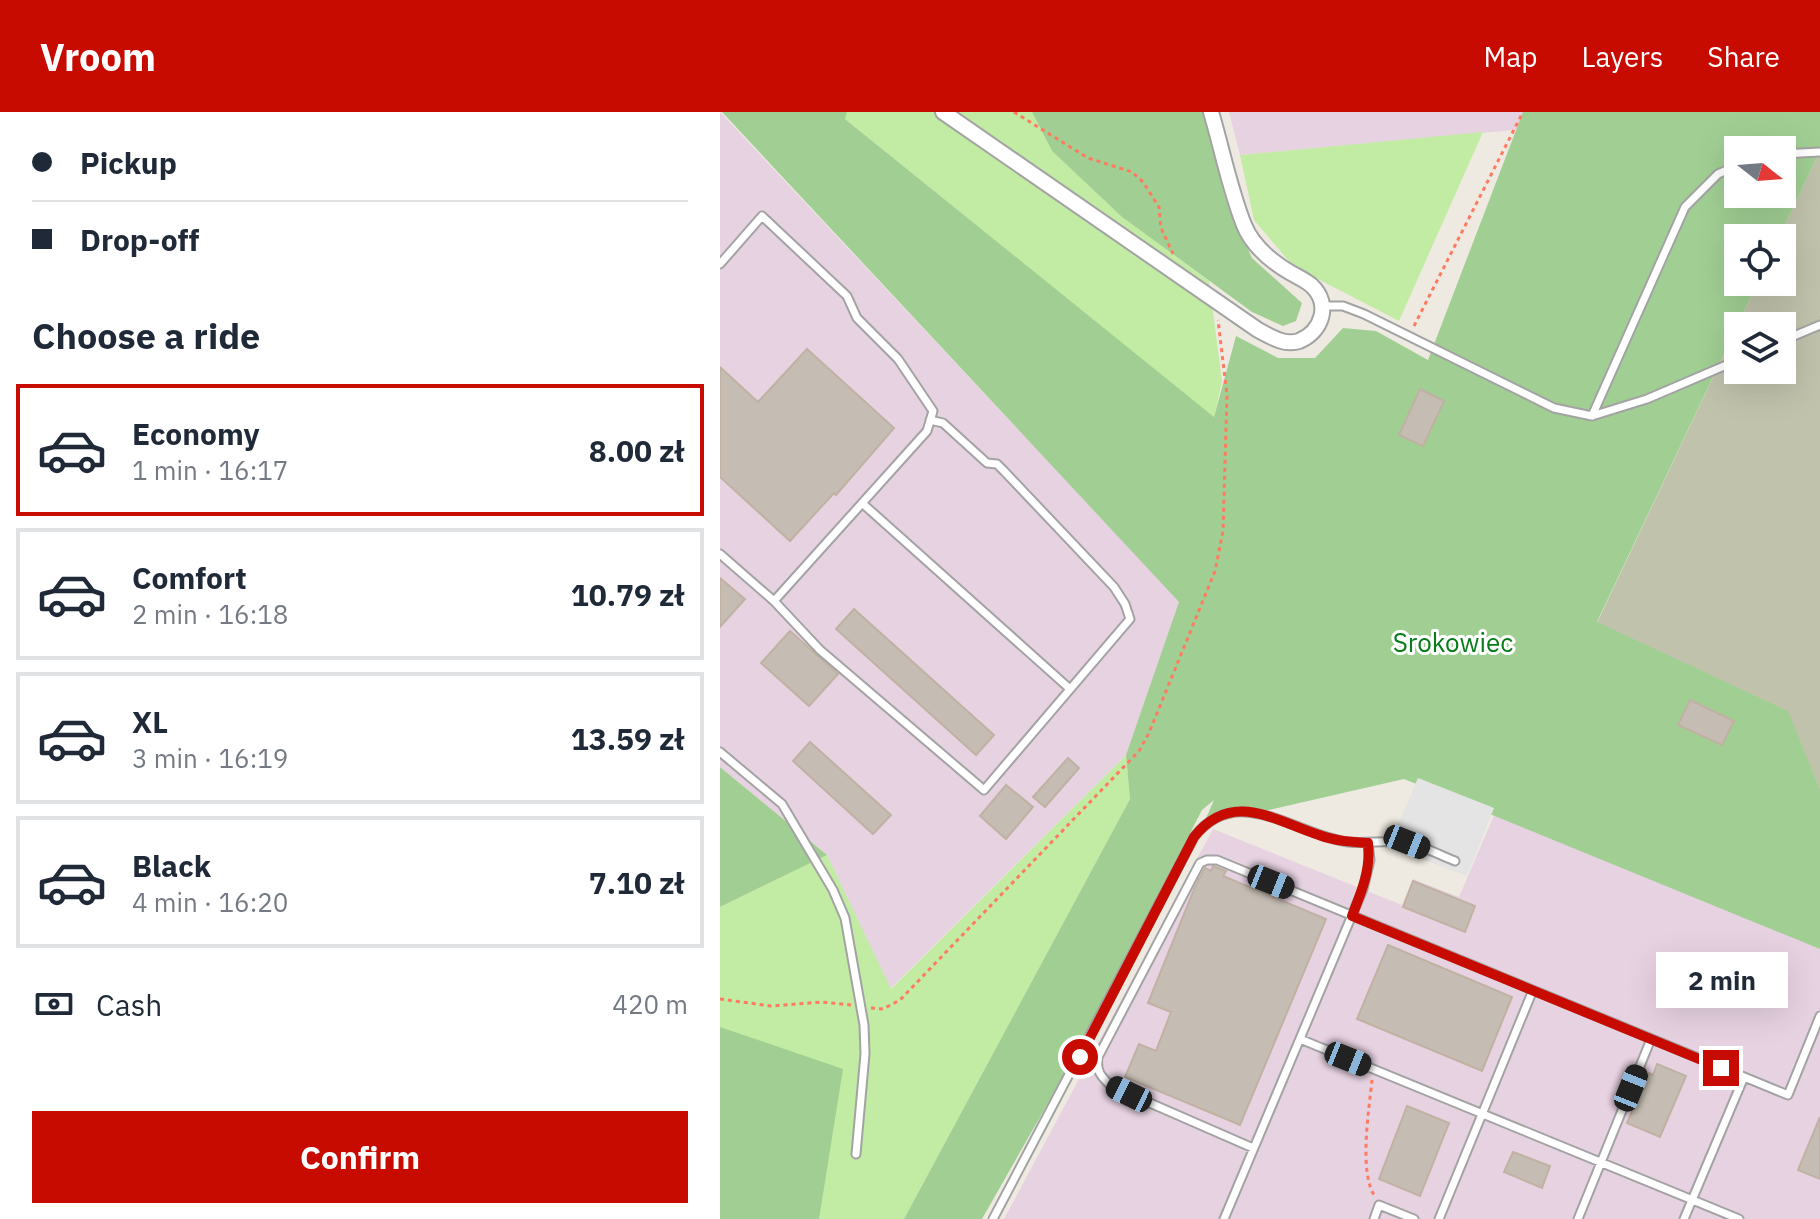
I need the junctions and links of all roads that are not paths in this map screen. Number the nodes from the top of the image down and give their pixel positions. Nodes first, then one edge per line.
1 (943, 112) edge
2 (1211, 112) edge
3 (1820, 152) edge
4 (1796, 153) edge
5 (1724, 171) edge
6 (721, 262) edge
7 (1323, 306) junction
8 (1820, 325) edge
9 (1796, 335) edge
10 (1724, 366) edge
11 (1592, 416) junction
12 (930, 420) junction
13 (862, 503) junction
14 (720, 554) edge
15 (774, 601) junction
16 (1070, 689) junction
17 (720, 752) edge
18 (1368, 843) junction
19 (1455, 861) dead end
20 (1352, 916) junction
21 (1533, 990) junction
22 (1820, 1016) edge
23 (1300, 1039) junction
24 (1651, 1039) junction
25 (1744, 1077) junction
26 (1482, 1114) junction
27 (1253, 1148) junction
28 (856, 1154) dead end
29 (1601, 1162) junction
30 (1693, 1200) junction
31 (993, 1219) edge
32 (1224, 1219) edge
33 (1374, 1219) edge
34 (1414, 1219) edge
35 (1439, 1219) edge
36 (1578, 1219) edge
37 (1684, 1219) edge
38 (1739, 1219) edge

1 - 7 street
2 - 7 street
3 - 4 lane
5 - 11 lane
6 - 12 lane
7 - 11 lane
8 - 9 lane
10 - 11 lane
12 - 13 lane
12 - 16 lane
13 - 15 lane
13 - 16 lane
14 - 15 lane
15 - 16 lane
17 - 28 lane
18 - 19 lane
18 - 20 lane
18 - 31 lane
20 - 21 lane
20 - 23 lane
20 - 27 lane
21 - 24 lane
21 - 26 lane
22 - 25 lane
23 - 26 lane
23 - 27 lane
24 - 25 lane
24 - 29 lane
25 - 30 lane
26 - 29 lane
26 - 35 lane
27 - 32 lane
29 - 30 lane
29 - 36 lane
30 - 37 lane
30 - 38 lane
33 - 34 lane

